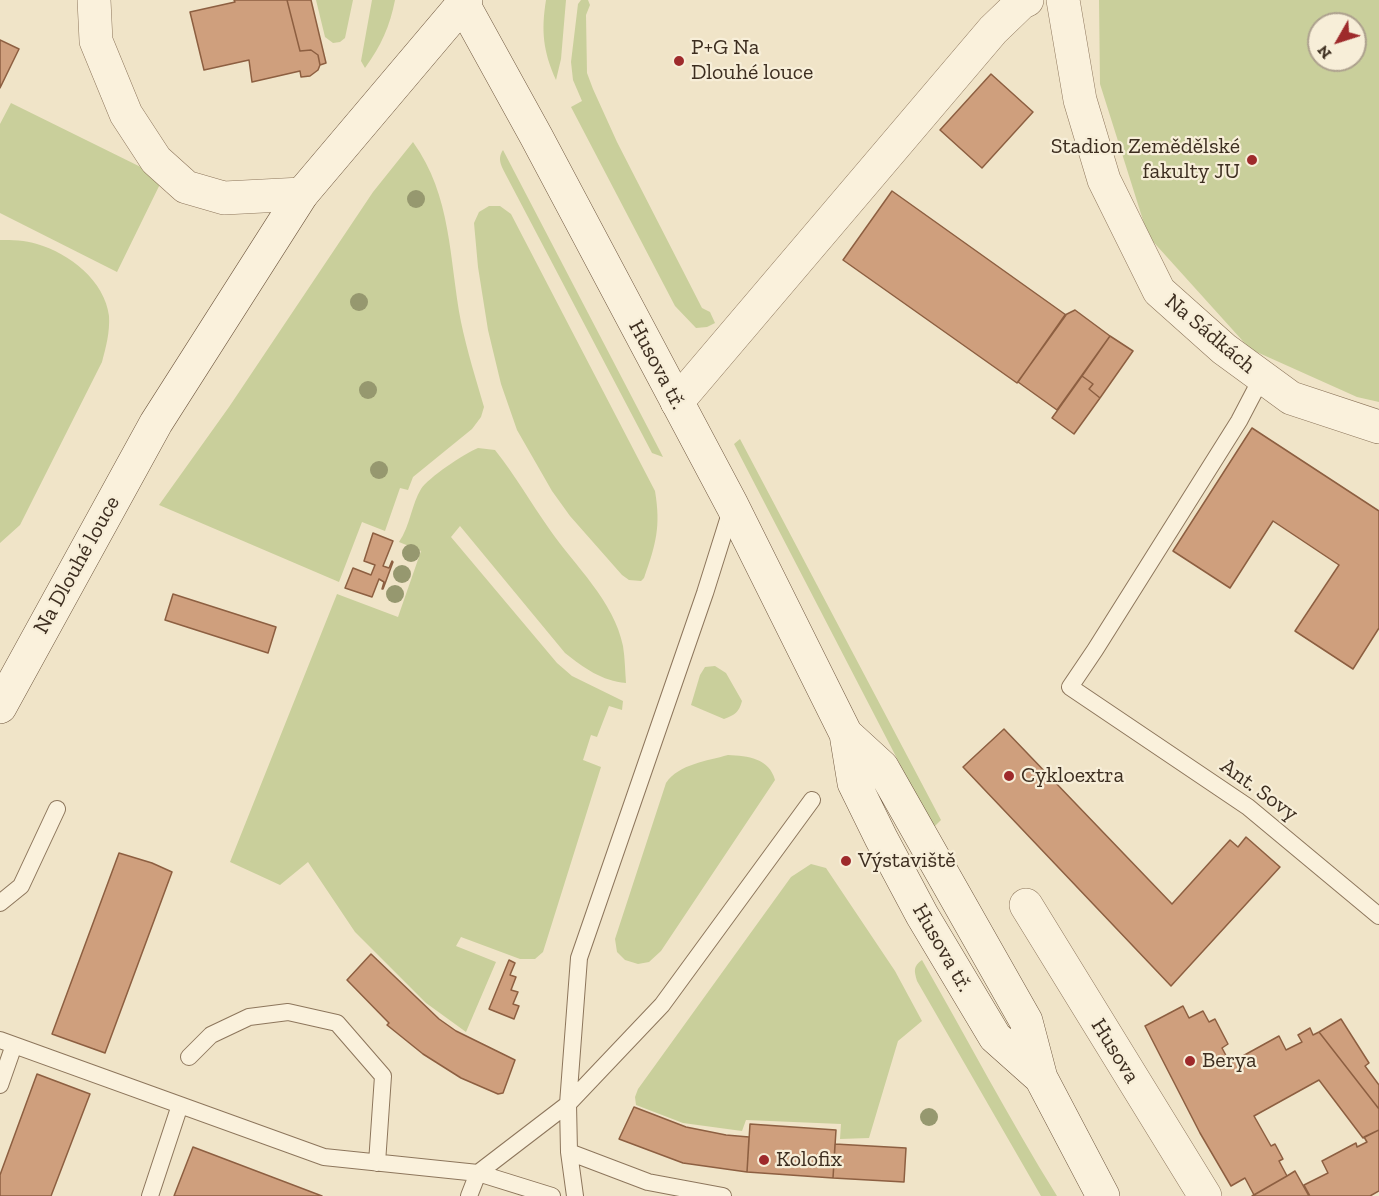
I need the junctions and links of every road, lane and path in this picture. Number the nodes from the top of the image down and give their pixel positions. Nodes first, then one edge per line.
1 (94, 0) edge
2 (1027, 0) edge
3 (1063, 0) edge
4 (464, 1) edge
5 (302, 195) junction
6 (1262, 377) junction
7 (676, 402) junction
8 (1379, 427) edge
9 (732, 505) junction
10 (0, 707) edge
11 (812, 800) dead end
12 (57, 809) dead end
13 (0, 903) edge
14 (1026, 905) dead end
15 (1379, 916) edge
16 (7, 1042) edge
17 (189, 1058) dead end
18 (0, 1085) edge
19 (568, 1104) junction
20 (180, 1105) junction
21 (569, 1152) junction
22 (377, 1163) junction
23 (478, 1173) junction
24 (150, 1196) edge
25 (469, 1196) edge
26 (552, 1196) edge
27 (575, 1196) edge
28 (723, 1196) edge
29 (1103, 1196) edge
30 (1205, 1196) edge

1 - 5 street
2 - 7 street
3 - 6 street, Na Sádkách
4 - 5 street, Na Dlouhé louce
4 - 7 street, Husova tř.
5 - 10 street, Na Dlouhé louce
6 - 8 street, Na Sádkách
6 - 15 lane, Ant. Sovy
7 - 9 street, Husova tř.
9 - 19 lane
9 - 29 street, Husova tř.
11 - 19 lane
12 - 13 lane
14 - 30 street, Husova
16 - 18 lane
16 - 20 lane
17 - 22 lane
19 - 21 lane
19 - 23 lane
20 - 22 lane
20 - 24 lane
21 - 27 lane
21 - 28 lane
22 - 23 lane
23 - 25 lane
23 - 26 lane

